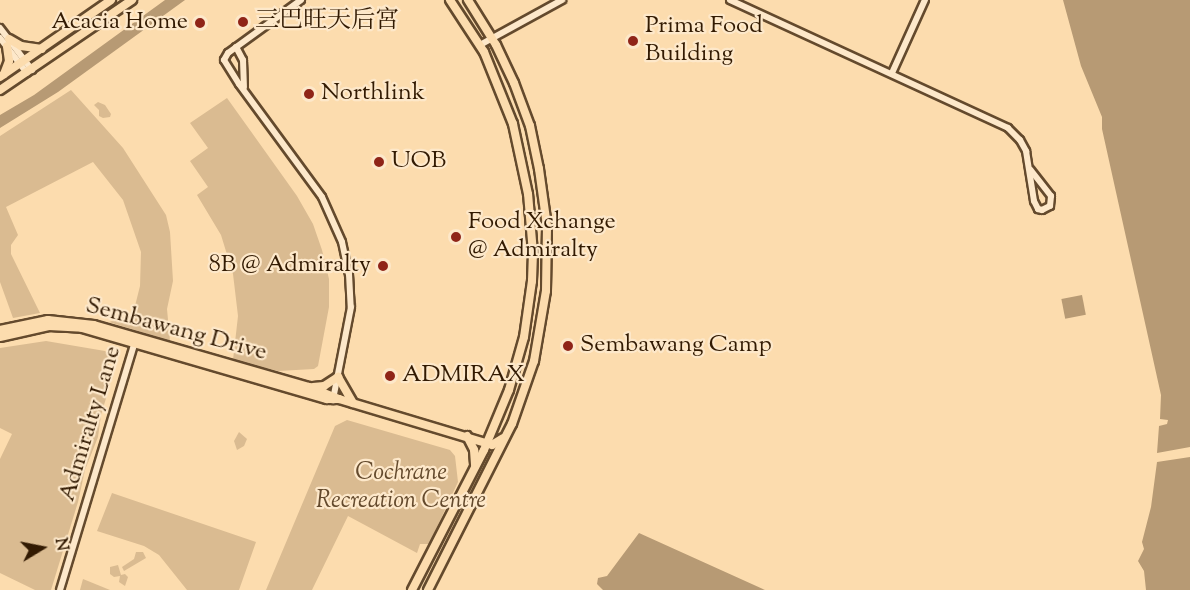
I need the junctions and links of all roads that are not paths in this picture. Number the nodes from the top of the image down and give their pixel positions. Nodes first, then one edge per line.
1 (111, 0) edge
2 (132, 0) edge
3 (301, 0) edge
4 (450, 0) edge
5 (468, 0) edge
6 (561, 0) edge
7 (730, 0) edge
8 (925, 0) edge
9 (0, 28) edge
10 (0, 38) edge
11 (492, 39) junction
12 (8, 43) junction
13 (480, 45) junction
14 (236, 47) junction
15 (44, 49) junction
16 (23, 62) junction
17 (29, 71) junction
18 (892, 73) junction
19 (1, 76) edge
20 (0, 90) edge
21 (245, 90) junction
22 (1030, 170) junction
23 (0, 330) edge
24 (0, 337) edge
25 (135, 340) junction
26 (338, 377) junction
27 (309, 387) junction
28 (335, 398) junction
29 (353, 403) junction
30 (507, 435) junction
31 (467, 436) junction
32 (487, 443) junction
33 (474, 470) junction
34 (60, 590) edge
35 (412, 590) edge
36 (428, 590) edge

1 - 15 main road
2 - 17 main road
3 - 14 street
4 - 13 main road
5 - 11 main road
6 - 11 street
7 - 18 street
8 - 18 street
9 - 12 street
10 - 12 street
11 - 13 street
11 - 30 main road
12 - 15 main road
12 - 16 street
12 - 19 main road
13 - 32 main road
14 - 21 street
14 - 21 street
15 - 16 main road
16 - 17 street
16 - 19 main road
17 - 20 main road
18 - 22 street
21 - 26 street
22 - 22 street
23 - 25 main road, Sembawang Drive
24 - 25 main road, Sembawang Drive
25 - 27 main road, Sembawang Drive
25 - 28 main road, Sembawang Drive
25 - 34 street, Admiralty Lane
26 - 27 main road
26 - 28 street
26 - 29 main road
27 - 28 main road, Sembawang Drive
28 - 29 main road, Sembawang Drive
29 - 31 main road, Sembawang Drive
30 - 32 main road
30 - 36 main road
31 - 32 main road, Sembawang Drive
31 - 33 main road
32 - 33 main road
33 - 35 main road

